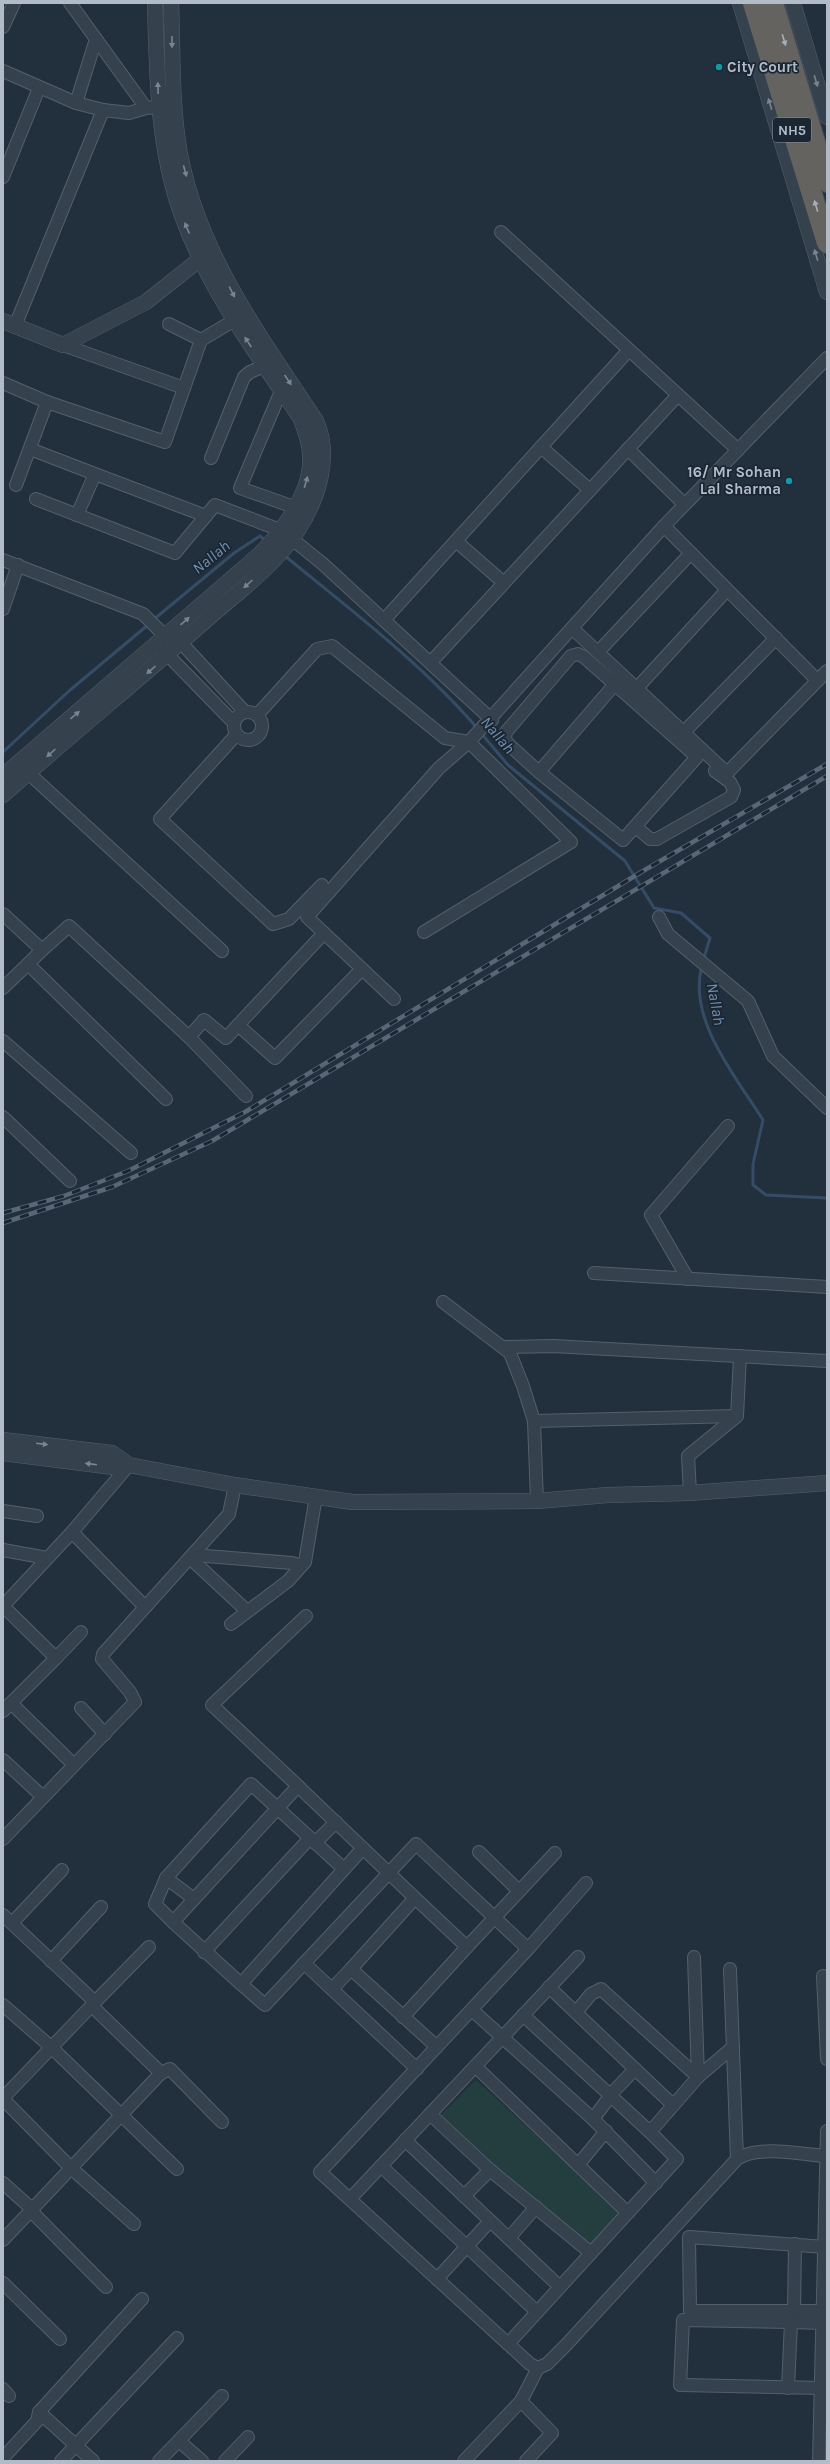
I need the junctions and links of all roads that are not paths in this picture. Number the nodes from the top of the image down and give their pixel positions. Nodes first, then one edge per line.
1 (14, 3) edge
2 (70, 3) edge
3 (154, 3) edge
4 (171, 3) edge
5 (740, 3) edge
6 (753, 3) edge
7 (773, 3) edge
8 (793, 3) edge
9 (3, 27) edge
10 (96, 39) junction
11 (3, 71) edge
12 (39, 88) junction
13 (824, 99) edge
14 (76, 103) junction
15 (174, 106) junction
16 (152, 107) junction
17 (103, 110) junction
18 (827, 117) edge
19 (3, 176) edge
20 (827, 182) edge
21 (501, 232) dead end
22 (827, 243) edge
23 (206, 254) junction
24 (827, 292) edge
25 (233, 321) junction
26 (9, 324) edge
27 (169, 324) dead end
28 (201, 340) junction
29 (64, 345) junction
30 (629, 350) junction
31 (827, 358) edge
32 (264, 366) junction
33 (3, 383) edge
34 (184, 388) junction
35 (282, 391) junction
36 (678, 395) junction
37 (47, 402) junction
38 (541, 447) junction
39 (30, 449) junction
40 (628, 449) junction
41 (738, 450) junction
42 (211, 458) dead end
43 (95, 474) junction
44 (16, 486) dead end
45 (590, 490) junction
46 (36, 499) dead end
47 (684, 504) junction
48 (294, 507) junction
49 (77, 515) junction
50 (206, 516) junction
51 (664, 526) junction
52 (456, 541) junction
53 (278, 543) junction
54 (691, 553) junction
55 (3, 560) edge
56 (18, 566) junction
57 (504, 583) junction
58 (728, 590) junction
59 (3, 608) edge
60 (384, 620) junction
61 (573, 629) junction
62 (776, 638) junction
63 (168, 640) junction
64 (599, 651) junction
65 (431, 662) junction
66 (827, 671) edge
67 (530, 677) junction
68 (817, 680) junction
69 (614, 684) junction
70 (637, 688) junction
71 (542, 690) junction
72 (251, 713) junction
73 (492, 720) junction
74 (235, 729) junction
75 (684, 732) junction
76 (469, 742) junction
77 (697, 757) junction
78 (23, 768) junction
79 (539, 772) junction
80 (4, 774) edge
81 (3, 795) edge
82 (636, 827) junction
83 (322, 885) dead end
84 (3, 914) edge
85 (659, 917) dead end
86 (424, 932) dead end
87 (324, 933) junction
88 (42, 950) junction
89 (222, 951) dead end
90 (28, 964) junction
91 (362, 969) junction
92 (3, 988) edge
93 (394, 999) dead end
94 (238, 1025) junction
95 (189, 1037) junction
96 (3, 1041) edge
97 (246, 1096) dead end
98 (166, 1099) dead end
99 (827, 1108) edge
100 (3, 1117) edge
101 (728, 1126) dead end
102 (132, 1152) dead end
103 (70, 1181) dead end
104 (594, 1273) dead end
105 (688, 1279) junction
106 (827, 1287) edge
107 (443, 1302) dead end
108 (503, 1348) junction
109 (740, 1356) junction
110 (827, 1361) edge
111 (737, 1416) junction
112 (534, 1421) junction
113 (3, 1440) edge
114 (3, 1453) edge
115 (129, 1464) junction
116 (827, 1483) edge
117 (235, 1485) junction
118 (690, 1493) junction
119 (316, 1496) junction
120 (537, 1501) junction
121 (3, 1512) edge
122 (37, 1516) dead end
123 (72, 1532) junction
124 (3, 1550) edge
125 (192, 1556) junction
126 (47, 1558) junction
127 (301, 1566) junction
128 (3, 1606) edge
129 (145, 1608) junction
130 (248, 1611) junction
131 (306, 1616) dead end
132 (231, 1624) dead end
133 (81, 1632) dead end
134 (56, 1658) junction
135 (7, 1707) edge
136 (81, 1708) dead end
137 (105, 1734) junction
138 (3, 1760) edge
139 (74, 1765) junction
140 (298, 1786) junction
141 (43, 1797) junction
142 (278, 1809) junction
143 (336, 1822) junction
144 (4, 1836) edge
145 (313, 1841) junction
146 (363, 1848) junction
147 (479, 1852) dead end
148 (554, 1853) dead end
149 (344, 1869) junction
150 (62, 1870) dead end
151 (389, 1872) junction
152 (166, 1878) junction
153 (586, 1883) dead end
154 (519, 1891) junction
155 (415, 1898) junction
156 (194, 1899) junction
157 (101, 1907) dead end
158 (495, 1918) junction
159 (7, 1919) edge
160 (173, 1922) junction
161 (149, 1946) dead end
162 (467, 1947) junction
163 (528, 1949) junction
164 (204, 1952) junction
165 (578, 1957) dead end
166 (694, 1957) dead end
167 (51, 1961) junction
168 (304, 1963) junction
169 (351, 1969) junction
170 (730, 1969) dead end
171 (823, 1976) dead end
172 (241, 1984) junction
173 (549, 1987) junction
174 (332, 1989) junction
175 (94, 2004) junction
176 (3, 2005) edge
177 (472, 2010) junction
178 (577, 2012) junction
179 (523, 2015) junction
180 (403, 2017) junction
181 (502, 2037) junction
182 (51, 2047) junction
183 (437, 2047) junction
184 (733, 2047) junction
185 (827, 2059) edge
186 (475, 2066) junction
187 (417, 2069) junction
188 (635, 2069) junction
189 (161, 2073) junction
190 (698, 2077) junction
191 (612, 2094) junction
192 (3, 2099) edge
193 (673, 2105) junction
194 (121, 2114) junction
195 (430, 2114) junction
196 (594, 2119) junction
197 (222, 2122) dead end
198 (606, 2131) junction
199 (827, 2131) edge
200 (650, 2132) junction
201 (406, 2140) junction
202 (825, 2156) junction
203 (737, 2159) junction
204 (578, 2165) junction
205 (381, 2166) junction
206 (71, 2168) junction
207 (177, 2169) dead end
208 (490, 2170) junction
209 (656, 2182) junction
210 (3, 2183) edge
211 (464, 2196) junction
212 (350, 2199) junction
213 (536, 2207) junction
214 (32, 2209) junction
215 (628, 2213) junction
216 (490, 2220) junction
217 (134, 2224) dead end
218 (509, 2238) junction
219 (3, 2240) edge
220 (795, 2244) junction
221 (467, 2246) junction
222 (825, 2247) junction
223 (591, 2254) junction
224 (438, 2279) junction
225 (3, 2283) edge
226 (106, 2287) dead end
227 (560, 2287) junction
228 (142, 2299) dead end
229 (538, 2312) junction
230 (792, 2317) junction
231 (823, 2317) junction
232 (177, 2338) dead end
233 (60, 2339) dead end
234 (508, 2344) junction
235 (538, 2368) junction
236 (788, 2388) junction
237 (822, 2388) junction
238 (222, 2396) dead end
239 (521, 2401) junction
240 (39, 2412) junction
241 (248, 2437) dead end
242 (179, 2441) junction
243 (77, 2445) junction
244 (3, 2458) edge
245 (61, 2461) edge
246 (93, 2461) edge
247 (159, 2461) edge
248 (202, 2461) edge
249 (225, 2461) edge
250 (464, 2461) edge
251 (526, 2461) edge
252 (820, 2461) edge

1 - 9 street
2 - 10 street
16 -> 3 street
4 -> 15 street
24 -> 5 street
22 -> 6 highway, NH5
7 -> 20 highway, NH5
8 -> 13 street
10 - 14 street
10 - 16 street
11 - 12 street
12 - 14 street
12 - 19 street
13 - 18 street
14 - 17 street
15 - 16 street
15 -> 23 street
16 - 17 street
23 -> 16 street
17 - 26 street
21 - 30 street
23 - 25 street
23 - 29 street
23 -> 53 street
25 - 28 street
32 -> 25 street
26 - 29 street
27 - 28 street
28 - 34 street
29 - 34 street
30 - 36 street
30 - 38 street
31 - 41 street
32 - 35 street
32 - 42 street
33 - 37 street
34 - 37 street
48 -> 35 street
35 - 48 street
36 - 40 street
36 - 41 street
37 - 39 street
38 - 45 street
38 - 52 street
39 - 43 street
39 - 44 street
40 - 45 street
40 - 47 street
41 - 47 street
43 - 49 street
43 - 50 street
45 - 57 street
46 - 49 street
47 - 51 street
48 - 53 street
49 - 50 street
50 - 53 street
51 - 54 street
51 - 61 street
52 - 57 street
52 - 60 street
53 - 60 street
53 - 63 street
54 - 58 street
54 - 64 street
55 - 56 street
56 - 59 street
56 - 63 street
57 - 65 street
58 - 62 street
58 - 70 street
60 - 65 street
61 - 64 street
61 - 67 street
62 - 68 street
62 - 75 street
63 - 72 street
63 - 74 street
63 - 78 street
64 - 70 street
65 - 73 street
66 - 68 street
67 - 71 street
67 - 73 street
68 - 75 street
69 - 71 street
69 - 77 street
69 - 79 street
70 - 75 street
71 - 79 street
72 - 74 street
72 - 74 street
72 - 76 street
73 - 76 street
74 - 83 street
76 - 86 street
76 - 87 street
77 - 82 street
77 - 82 street
78 - 80 street
78 - 81 street
78 - 89 street
79 - 82 street
84 - 88 street
85 - 99 street
87 - 91 street
87 - 94 street
88 - 90 street
88 - 95 street
90 - 92 street
90 - 98 street
91 - 93 street
91 - 94 street
94 - 95 street
95 - 97 street
96 - 102 street
100 - 103 street
101 - 105 street
104 - 105 street
105 - 106 street
107 - 108 street
108 - 109 street
108 - 112 street
109 - 110 street
109 - 111 street
111 - 112 street
111 - 118 street
112 - 120 street
113 -> 115 street
115 -> 114 street
115 - 117 street
115 - 123 street
116 - 118 street
117 - 119 street
117 - 125 street
118 - 120 street
119 - 120 street
119 - 127 street
121 - 122 street
123 - 126 street
123 - 129 street
124 - 126 street
125 - 127 street
125 - 129 street
125 - 130 street
126 - 128 street
127 - 130 street
128 - 134 street
129 - 137 street
130 - 132 street
131 - 140 street
133 - 134 street
134 - 135 street
135 - 139 street
136 - 137 street
137 - 139 street
138 - 141 street
139 - 141 street
140 - 142 street
140 - 143 street
141 - 144 street
142 - 145 street
142 - 152 street
142 - 156 street
143 - 145 street
143 - 146 street
145 - 149 street
145 - 164 street
146 - 149 street
146 - 151 street
147 - 154 street
148 - 154 street
149 - 172 street
150 - 159 street
151 - 155 street
151 - 158 street
151 - 168 street
152 - 156 street
152 - 160 street
153 - 163 street
154 - 158 street
155 - 162 street
155 - 169 street
156 - 160 street
157 - 167 street
158 - 162 street
158 - 163 street
159 - 167 street
160 - 164 street
161 - 175 street
162 - 180 street
163 - 177 street
164 - 172 street
165 - 173 street
166 - 190 street
167 - 175 street
168 - 172 street
168 - 174 street
169 - 174 street
169 - 180 street
170 - 184 street
171 - 185 street
173 - 178 street
173 - 179 street
174 - 187 street
175 - 182 street
175 - 189 street
176 - 182 street
177 - 181 street
177 - 183 street
178 - 188 street
178 - 190 street
179 - 181 street
179 - 191 street
180 - 183 street
181 - 186 street
181 - 196 street
182 - 192 street
182 - 194 street
183 - 187 street
184 - 190 street
184 - 203 street
186 - 195 street
186 - 204 street
187 - 212 street
188 - 191 street
188 - 193 street
189 - 194 street
189 - 197 street
190 - 193 street
191 - 196 street
191 - 200 street
192 - 206 street
193 - 200 street
194 - 206 street
194 - 207 street
195 - 201 street
195 - 208 street
196 - 198 street
198 - 204 street
198 - 209 street
199 - 202 street
200 - 209 street
201 - 205 street
201 - 211 street
202 - 203 street
202 - 222 street
203 - 235 street
204 - 215 street
205 - 212 street
205 - 221 street
206 - 214 street
206 - 217 street
208 - 211 street
208 - 213 street
209 - 215 street
210 - 214 street
211 - 216 street
212 - 224 street
213 - 218 street
213 - 223 street
214 - 219 street
214 - 226 street
215 - 223 street
216 - 218 street
216 - 221 street
218 - 227 street
220 - 222 street
220 - 230 street
220 - 230 street
221 - 224 street
221 - 229 street
222 - 231 street
223 - 227 street
224 - 234 street
225 - 233 street
227 - 229 street
228 - 240 street
229 - 234 street
230 - 231 street
230 - 236 street
230 - 236 street
231 - 237 street
232 - 243 street
234 - 235 street
235 - 239 street
236 - 237 street
237 - 252 street
238 - 242 street
239 - 250 street
239 - 251 street
240 - 243 street
240 - 244 street
241 - 249 street
242 - 247 street
242 - 248 street
243 - 245 street
243 - 246 street

